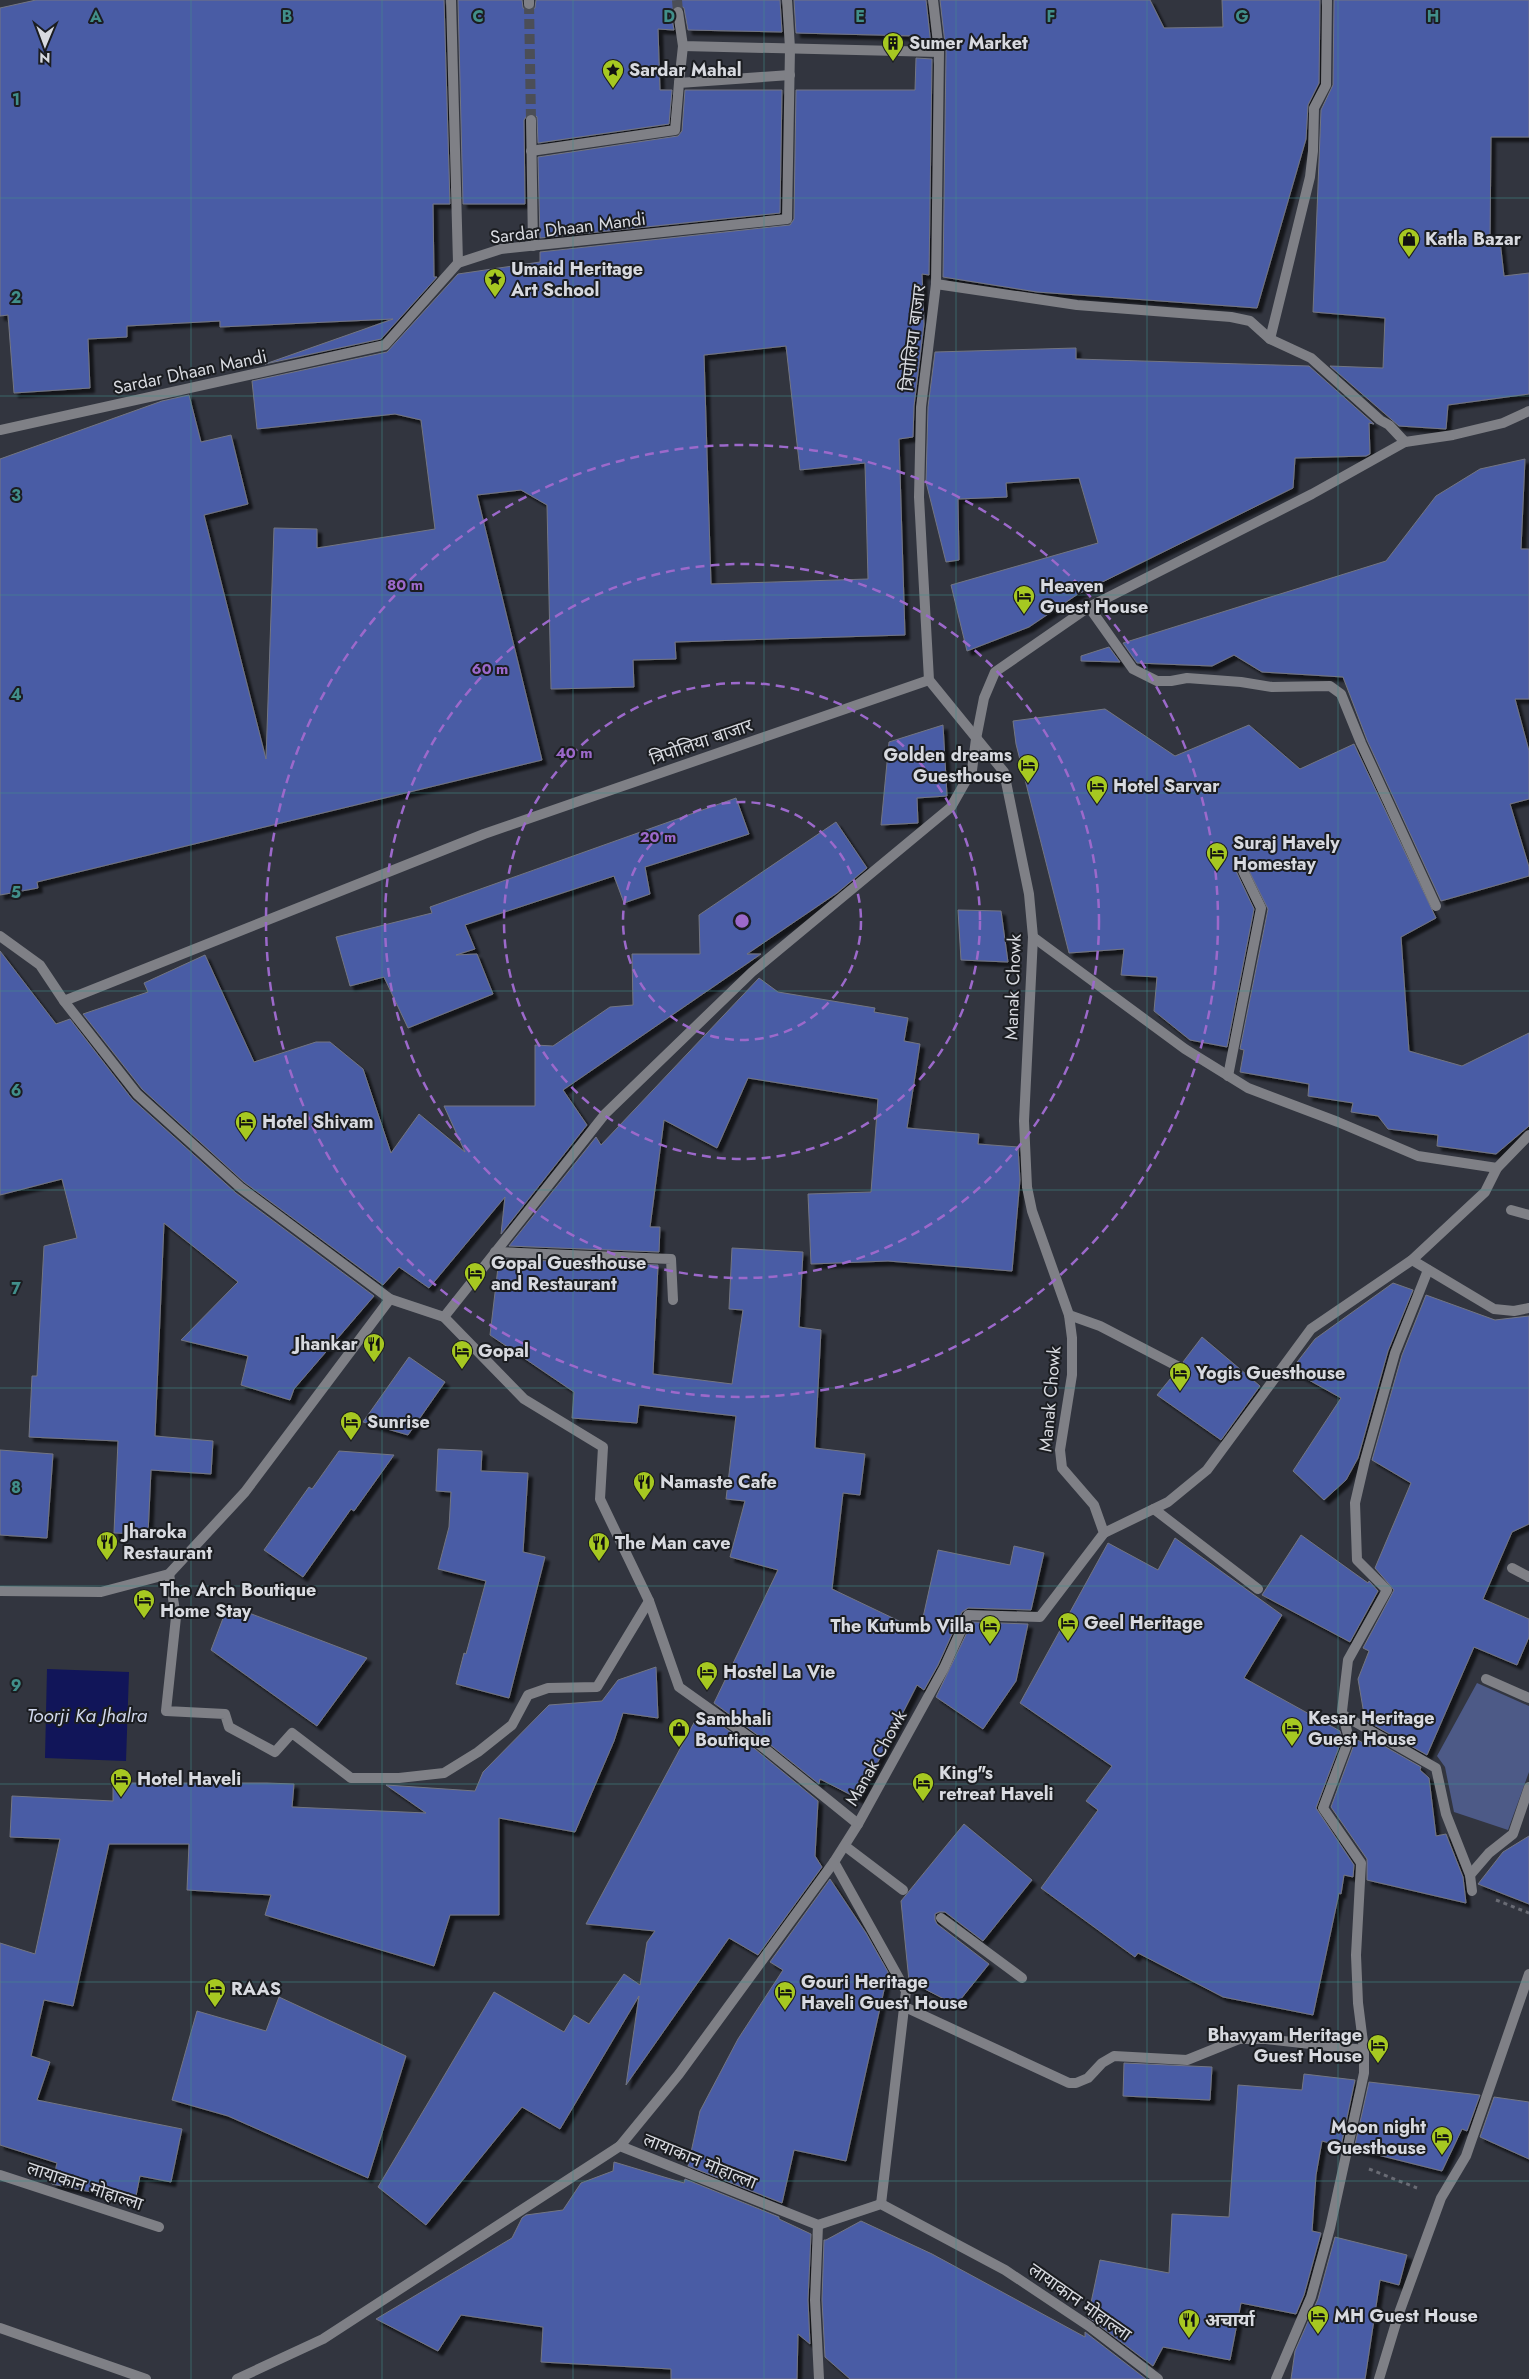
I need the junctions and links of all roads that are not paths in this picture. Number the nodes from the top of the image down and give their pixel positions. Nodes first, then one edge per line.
1 (451, 0) edge
2 (787, 0) edge
3 (933, 0) edge
4 (1327, 0) edge
5 (678, 12) tunnel mouth
6 (683, 46) junction
7 (790, 48) junction
8 (939, 52) junction
9 (790, 75) junction
10 (679, 83) junction
11 (531, 120) tunnel mouth
12 (531, 151) junction
13 (533, 246) junction
14 (458, 263) junction
15 (936, 284) junction
16 (1270, 339) junction
17 (1529, 411) edge
18 (0, 430) edge
19 (1405, 442) junction
20 (1089, 607) junction
21 (929, 680) junction
22 (976, 739) junction
23 (1243, 871) dead end
24 (1436, 906) dead end
25 (0, 936) edge
26 (1033, 937) junction
27 (64, 1001) junction
28 (1228, 1076) junction
29 (1529, 1135) edge
30 (1497, 1168) junction
31 (1511, 1210) dead end
32 (1529, 1214) edge
33 (495, 1252) junction
34 (1412, 1260) junction
35 (1428, 1270) junction
36 (390, 1299) junction
37 (673, 1300) dead end
38 (1529, 1308) edge
39 (1069, 1314) junction
40 (444, 1318) junction
41 (1179, 1367) dead end
42 (1154, 1508) junction
43 (1104, 1533) junction
44 (1512, 1568) dead end
45 (170, 1574) junction
46 (1529, 1576) edge
47 (1258, 1590) dead end
48 (0, 1591) edge
49 (649, 1601) junction
50 (1486, 1678) dead end
51 (1529, 1698) edge
52 (1343, 1715) junction
53 (1529, 1788) edge
54 (858, 1824) junction
55 (845, 1846) junction
56 (834, 1862) junction
57 (1470, 1875) junction
58 (903, 1890) dead end
59 (1472, 1891) road end
60 (941, 1918) dead end
61 (1529, 1974) edge
62 (1022, 1978) dead end
63 (905, 2007) junction
64 (1364, 2050) junction
65 (620, 2146) junction
66 (0, 2175) edge
67 (881, 2204) junction
68 (818, 2225) junction
69 (159, 2227) dead end
70 (0, 2328) edge
71 (146, 2379) edge
72 (237, 2379) edge
73 (819, 2379) edge
74 (1158, 2379) edge
75 (1276, 2379) edge
76 (1379, 2379) edge

1 - 14 street
2 - 7 street, Sardar Dhaan Mandi
3 - 8 street, त्रिपोलिया बाजार
4 - 16 street
5 - 6 street
6 - 7 street
6 - 10 street
7 - 8 street
7 - 9 street, Sardar Dhaan Mandi
8 - 15 street, त्रिपोलिया बाजार
9 - 10 street
9 - 13 street, Sardar Dhaan Mandi
10 - 12 street
11 - 12 street
12 - 13 street
13 - 14 street, Sardar Dhaan Mandi
14 - 18 street, Sardar Dhaan Mandi
15 - 16 street
15 - 21 street, त्रिपोलिया बाजार
16 - 19 street
17 - 19 street
19 - 20 street
20 - 22 street
20 - 24 street
21 - 22 street
21 - 27 street, त्रिपोलिया बाजार
22 - 26 street, Manak Chowk
22 - 33 street
23 - 28 street
25 - 27 street
26 - 28 street
26 - 39 street, Manak Chowk
27 - 36 street
28 - 30 street
29 - 30 street
30 - 34 street
31 - 32 street
33 - 37 street
33 - 40 street
34 - 35 street
34 - 42 street
35 - 38 street
35 - 52 street
36 - 40 street
36 - 45 street
39 - 41 street
39 - 43 street, Manak Chowk
40 - 49 street
42 - 43 street
42 - 47 street
43 - 54 street, Manak Chowk
44 - 46 street
45 - 48 street
45 - 49 street
49 - 54 street
50 - 51 street
52 - 57 street
52 - 64 street
53 - 57 street
54 - 55 street
55 - 56 street
55 - 58 street
56 - 63 street
56 - 65 street
57 - 59 street
60 - 62 street
61 - 76 street
63 - 64 street
63 - 67 street
64 - 75 street
65 - 68 street, लायाकान मोहाल्ला
65 - 72 street, लायाकान मोहाल्ला
66 - 69 street, लायाकान मोहाल्ला
67 - 68 street
67 - 74 street, लायाकान मोहाल्ला
68 - 73 street
70 - 71 street

